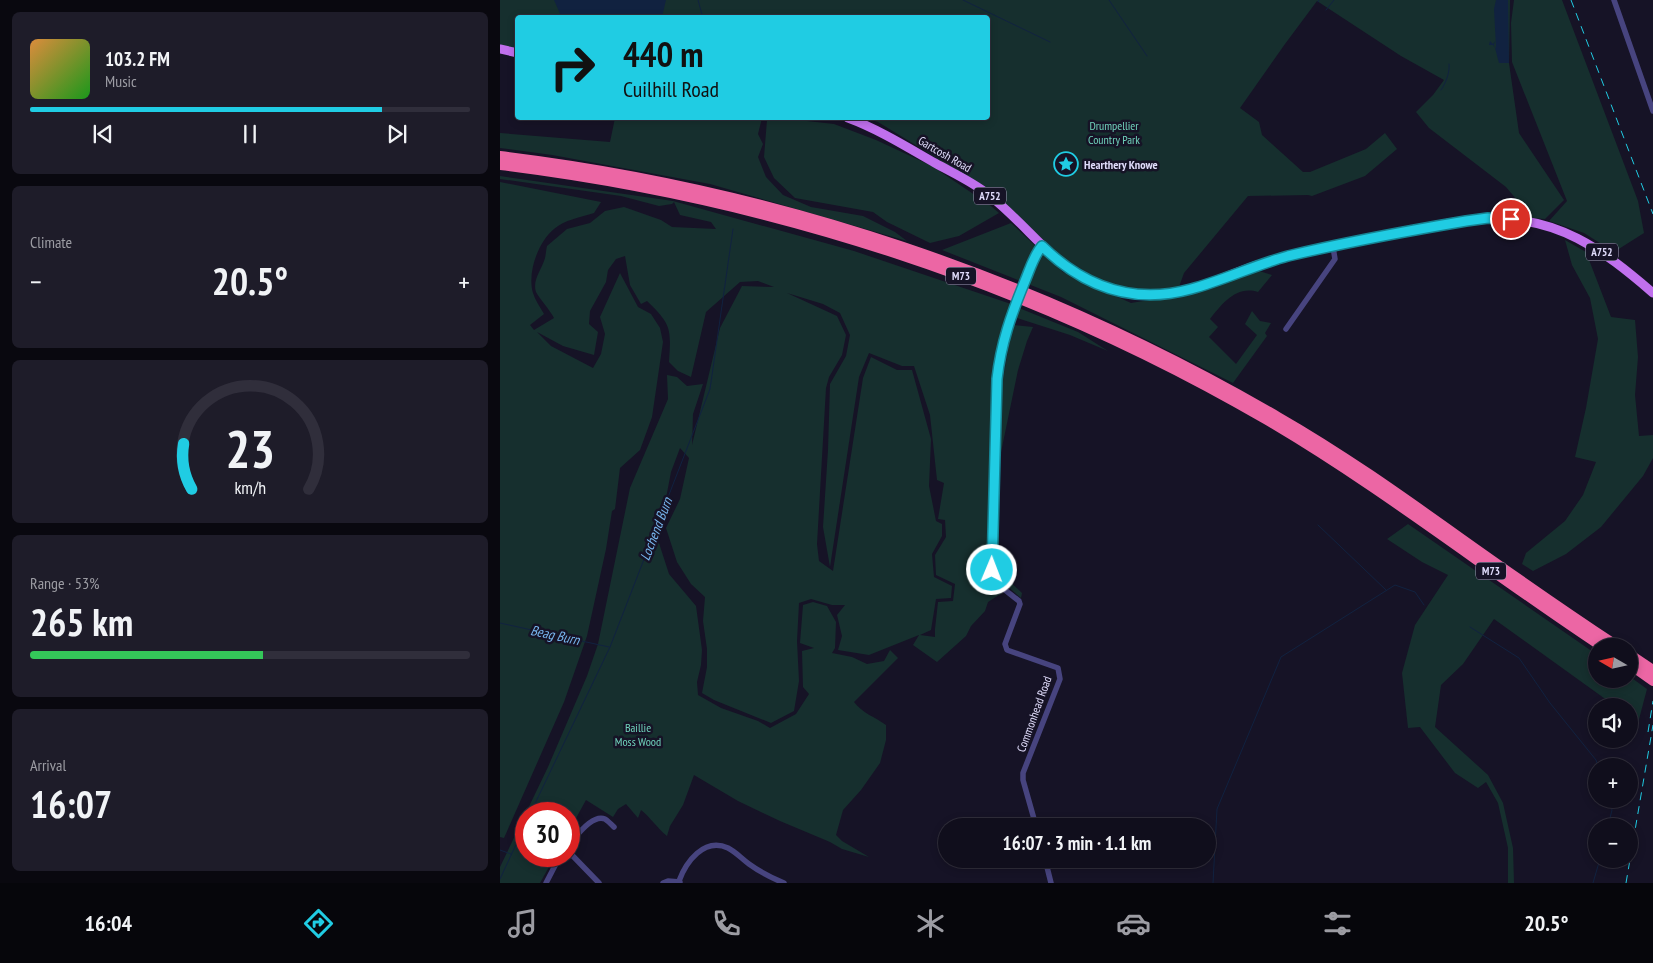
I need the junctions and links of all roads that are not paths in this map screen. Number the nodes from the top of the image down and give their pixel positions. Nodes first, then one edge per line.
1 (1614, 0) edge
2 (500, 49) edge
3 (515, 52) edge
4 (1653, 111) edge
5 (852, 120) edge
6 (500, 156) edge
7 (500, 165) edge
8 (1042, 246) junction
9 (1334, 247) junction
10 (1653, 293) edge
11 (1286, 329) dead end
12 (1589, 638) edge
13 (1606, 638) edge
14 (1638, 663) edge
15 (1638, 669) edge
16 (1653, 677) edge
17 (1034, 818) edge
18 (614, 827) dead end
19 (580, 833) edge
20 (580, 863) edge
21 (554, 867) edge
22 (1047, 868) edge
23 (680, 882) edge
24 (546, 883) edge
25 (599, 883) edge
26 (663, 883) edge
27 (784, 883) edge
28 (1051, 883) edge

1 - 4 street
2 - 3 main road
5 - 8 main road, Gartcosh Road / A752
6 - 13 highway, M73
7 - 12 highway, M73
8 - 9 main road, A752
8 - 17 street, Commonhead Road, bridge
9 - 10 main road, A752
9 - 11 street
14 - 16 highway
15 - 16 highway
18 - 19 street
20 - 25 street
21 - 24 street
22 - 28 street
23 - 26 street
23 - 27 street

